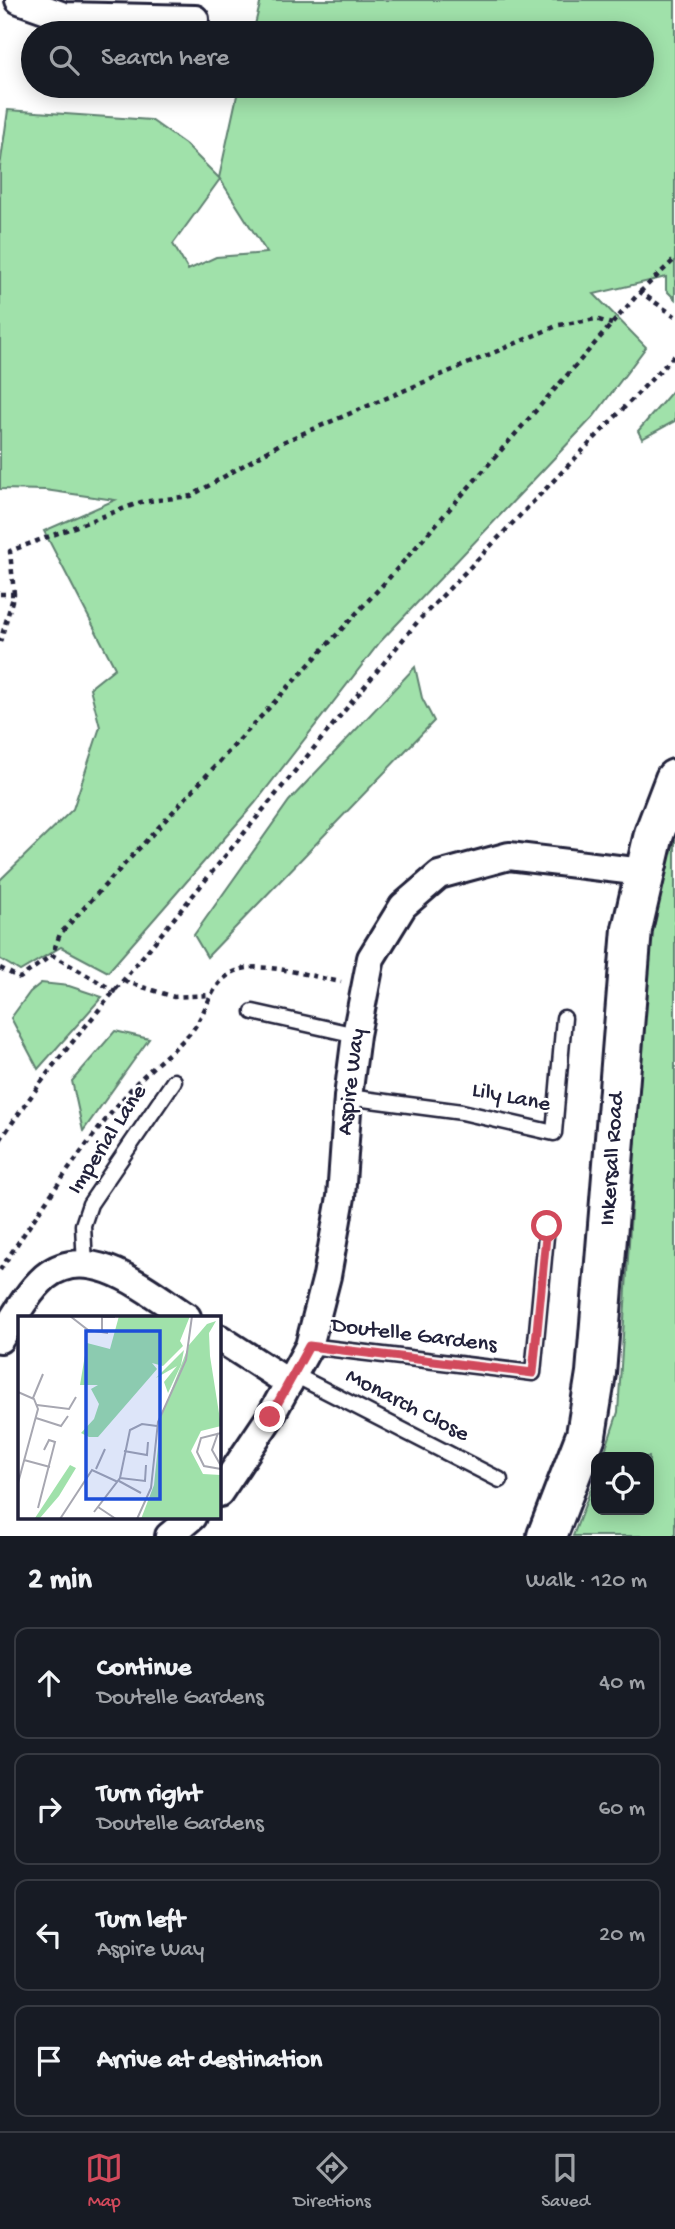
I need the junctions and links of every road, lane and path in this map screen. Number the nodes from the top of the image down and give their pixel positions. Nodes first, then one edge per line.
1 (19, 0) edge
2 (140, 9) edge
3 (195, 19) dead end
4 (675, 259) edge
5 (640, 292) junction
6 (675, 316) edge
7 (612, 324) junction
8 (675, 355) edge
9 (0, 594) edge
10 (14, 594) junction
11 (0, 642) edge
12 (675, 779) edge
13 (643, 872) junction
14 (52, 955) junction
15 (0, 968) edge
16 (124, 981) junction
17 (116, 992) junction
18 (212, 995) dead end
19 (253, 1012) dead end
20 (564, 1018) dead end
21 (356, 1035) junction
22 (174, 1081) dead end
23 (348, 1097) junction
24 (0, 1140) edge
25 (547, 1226) dead end
26 (85, 1266) junction
27 (185, 1316) edge
28 (0, 1339) edge
29 (220, 1339) edge
30 (309, 1346) junction
31 (291, 1378) junction
32 (500, 1479) dead end
33 (220, 1491) edge
34 (191, 1518) edge
35 (169, 1536) edge
36 (547, 1536) edge

1 - 2 street
2 - 3 street
4 - 5 path
5 - 6 path
5 - 7 path
7 - 10 path
7 - 14 path
8 - 16 path
9 - 10 path
10 - 11 path
12 - 13 street, Inkersall Road
13 - 21 street, Aspire Way
13 - 36 street, Inkersall Road
14 - 15 path
14 - 17 path
16 - 17 path
16 - 18 path
17 - 24 path
19 - 21 lane
20 - 23 lane, Lily Lane
21 - 23 street, Aspire Way
22 - 26 lane, Imperial Lane
23 - 30 street, Aspire Way
25 - 30 lane, Doutelle Gardens
26 - 27 street
26 - 28 street
29 - 31 street
30 - 31 street, Aspire Way
31 - 32 lane, Monarch Close
31 - 33 street, Aspire Way
34 - 35 street

